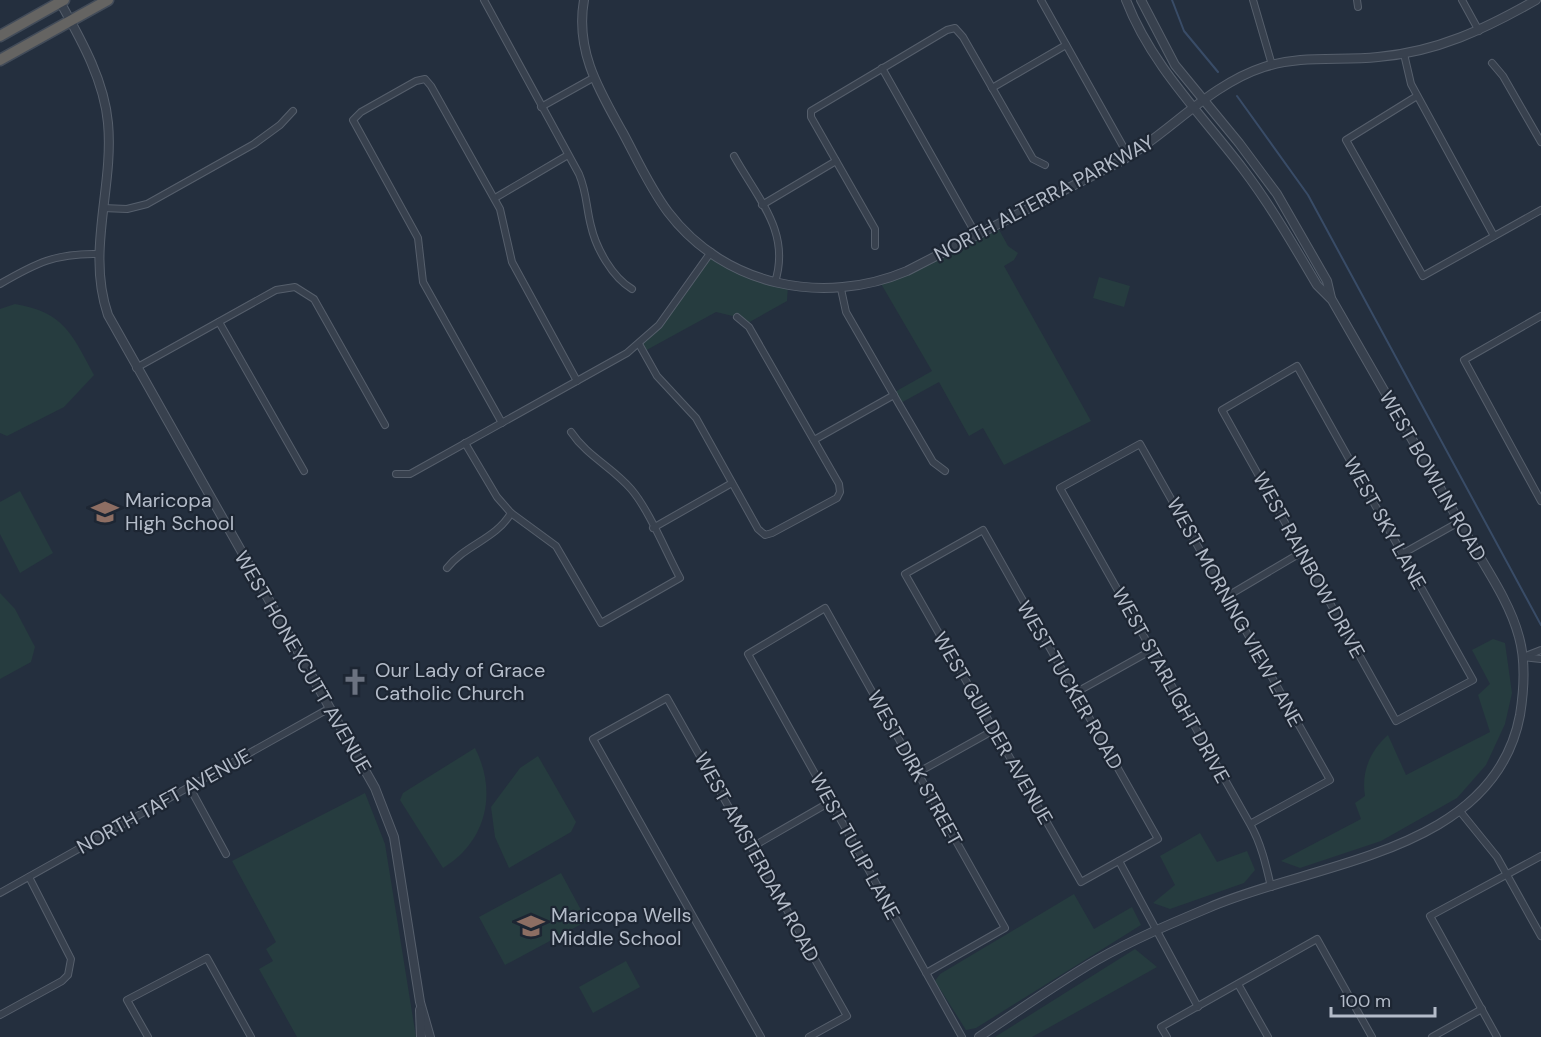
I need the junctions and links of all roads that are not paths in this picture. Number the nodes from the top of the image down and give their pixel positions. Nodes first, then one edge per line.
1 (108, 0) edge
2 (484, 0) edge
3 (584, 0) edge
4 (1041, 0) edge
5 (1126, 0) edge
6 (1141, 0) edge
7 (1253, 0) edge
8 (1462, 0) edge
9 (1536, 0) edge
10 (61, 1) edge
11 (70, 21) junction
12 (1479, 31) junction
13 (0, 36) edge
14 (1066, 45) junction
15 (1404, 54) junction
16 (0, 60) edge
17 (1492, 63) dead end
18 (1272, 65) junction
19 (882, 68) junction
20 (593, 78) junction
21 (992, 88) junction
22 (1417, 96) junction
23 (1205, 101) junction
24 (541, 107) junction
25 (1196, 108) junction
26 (293, 111) dead end
27 (1541, 142) edge
28 (568, 155) junction
29 (734, 156) dead end
30 (1129, 157) junction
31 (836, 161) junction
32 (1045, 165) dead end
33 (495, 198) junction
34 (762, 205) junction
35 (103, 208) junction
36 (1541, 210) edge
37 (977, 236) junction
38 (1494, 236) junction
39 (875, 246) dead end
40 (711, 252) junction
41 (98, 254) junction
42 (775, 282) junction
43 (0, 284) edge
44 (632, 289) dead end
45 (841, 289) junction
46 (1332, 300) junction
47 (1541, 316) edge
48 (737, 317) dead end
49 (219, 322) junction
50 (639, 344) junction
51 (136, 369) junction
52 (578, 381) junction
53 (894, 395) junction
54 (1222, 410) joint
55 (502, 423) junction
56 (385, 425) dead end
57 (571, 432) dead end
58 (814, 440) junction
59 (465, 443) junction
60 (304, 471) dead end
61 (945, 471) dead end
62 (396, 474) dead end
63 (732, 483) junction
64 (1060, 488) joint
65 (1541, 501) edge
66 (511, 513) junction
67 (1459, 522) junction
68 (653, 528) junction
69 (1302, 552) junction
70 (1402, 554) junction
71 (447, 568) dead end
72 (905, 574) joint
73 (1226, 597) junction
74 (1152, 650) junction
75 (1541, 650) edge
76 (748, 654) joint
77 (1522, 657) junction
78 (1541, 659) edge
79 (1473, 680) joint
80 (1075, 693) junction
81 (328, 709) junction
82 (994, 730) junction
83 (917, 773) junction
84 (190, 788) junction
85 (830, 802) junction
86 (1459, 810) junction
87 (1250, 824) junction
88 (752, 847) junction
89 (226, 854) dead end
90 (1541, 856) edge
91 (1119, 861) junction
92 (1507, 874) junction
93 (29, 877) junction
94 (1270, 887) junction
95 (0, 893) edge
96 (1157, 930) junction
97 (1541, 936) edge
98 (926, 973) junction
99 (1238, 984) junction
100 (420, 1002) junction
101 (1198, 1006) junction
102 (1482, 1009) junction
103 (0, 1015) edge
104 (148, 1037) edge
105 (251, 1037) edge
106 (421, 1037) edge
107 (430, 1037) edge
108 (761, 1037) edge
109 (809, 1037) edge
110 (962, 1037) edge
111 (979, 1037) edge
112 (1167, 1037) edge
113 (1268, 1037) edge
114 (1372, 1037) edge
115 (1432, 1037) edge
116 (1497, 1037) edge

1 - 11 highway
2 - 24 street
3 - 20 street, NORTH ALTERRA PARKWAY
4 - 14 street
5 - 25 street, WEST BOWLIN ROAD
6 - 23 street, WEST BOWLIN ROAD
7 - 18 street
8 - 12 street
9 - 12 street, NORTH ALTERRA PARKWAY
10 - 11 street, WEST HONEYCUTT AVENUE
10 - 13 highway
11 - 16 highway
11 - 35 street, WEST HONEYCUTT AVENUE
12 - 15 street, NORTH ALTERRA PARKWAY
14 - 21 street
14 - 30 street
15 - 18 street, NORTH ALTERRA PARKWAY
15 - 22 street
17 - 27 street
18 - 23 street, NORTH ALTERRA PARKWAY
19 - 21 street
19 - 31 street
19 - 37 street
20 - 24 street
20 - 40 street, NORTH ALTERRA PARKWAY
21 - 32 street
22 - 38 street
22 - 38 street
23 - 25 street, NORTH ALTERRA PARKWAY
23 - 46 street, WEST BOWLIN ROAD
24 - 28 street
25 - 30 street, NORTH ALTERRA PARKWAY
25 - 46 street, WEST BOWLIN ROAD
26 - 35 street
28 - 33 street
28 - 44 street
29 - 34 street
30 - 37 street, NORTH ALTERRA PARKWAY
31 - 34 street
31 - 39 street
33 - 52 street
33 - 55 street
34 - 42 street
35 - 41 street, WEST HONEYCUTT AVENUE
36 - 38 street
37 - 45 street, NORTH ALTERRA PARKWAY
40 - 42 street, NORTH ALTERRA PARKWAY
40 - 50 street
41 - 43 street
41 - 51 street, WEST HONEYCUTT AVENUE
42 - 45 street, NORTH ALTERRA PARKWAY
45 - 53 street
46 - 67 street, WEST BOWLIN ROAD
47 - 65 street
48 - 58 street
49 - 51 street
49 - 56 street
49 - 60 street
50 - 52 street
50 - 63 street
51 - 81 street, WEST HONEYCUTT AVENUE
52 - 55 street
53 - 58 street
53 - 61 street
54 - 69 street, WEST RAINBOW DRIVE
54 - 70 street, WEST SKY LANE
55 - 59 street
57 - 68 street
58 - 63 street
59 - 62 street
59 - 66 street
63 - 68 street
64 - 73 street, WEST MORNING VIEW LANE
64 - 74 street, WEST STARLIGHT DRIVE
66 - 68 street
66 - 71 street
67 - 70 street
67 - 77 street, WEST BOWLIN ROAD
69 - 73 street
69 - 79 street, WEST RAINBOW DRIVE
70 - 79 street, WEST SKY LANE
72 - 80 street, WEST TUCKER ROAD
72 - 82 street, WEST GUILDER AVENUE
73 - 87 street, WEST MORNING VIEW LANE
74 - 80 street
74 - 87 street, WEST STARLIGHT DRIVE
75 - 77 street
76 - 83 street, WEST DIRK STREET
76 - 85 street, WEST TULIP LANE
77 - 78 street
77 - 86 street, WEST BOWLIN ROAD
80 - 91 street, WEST TUCKER ROAD
81 - 84 street, NORTH TAFT AVENUE
81 - 100 street, WEST HONEYCUTT AVENUE
82 - 83 street
82 - 91 street, WEST GUILDER AVENUE
83 - 98 street, WEST DIRK STREET
84 - 89 street
84 - 93 street, NORTH TAFT AVENUE
85 - 88 street
85 - 98 street, WEST TULIP LANE
86 - 92 street
86 - 94 street, WEST BOWLIN ROAD
87 - 94 street, WEST STARLIGHT DRIVE
88 - 108 street, WEST AMSTERDAM ROAD
88 - 109 street, WEST AMSTERDAM ROAD
90 - 92 street
91 - 96 street
92 - 97 street
92 - 102 street
93 - 95 street, NORTH TAFT AVENUE
93 - 103 street
94 - 96 street, WEST BOWLIN ROAD
96 - 101 street
96 - 111 street, WEST BOWLIN ROAD
98 - 110 street, WEST TULIP LANE
99 - 101 street
99 - 113 street
99 - 114 street
100 - 106 street, WEST HONEYCUTT AVENUE
100 - 107 street, WEST HONEYCUTT AVENUE
101 - 112 street
102 - 115 street
102 - 116 street
104 - 105 street

